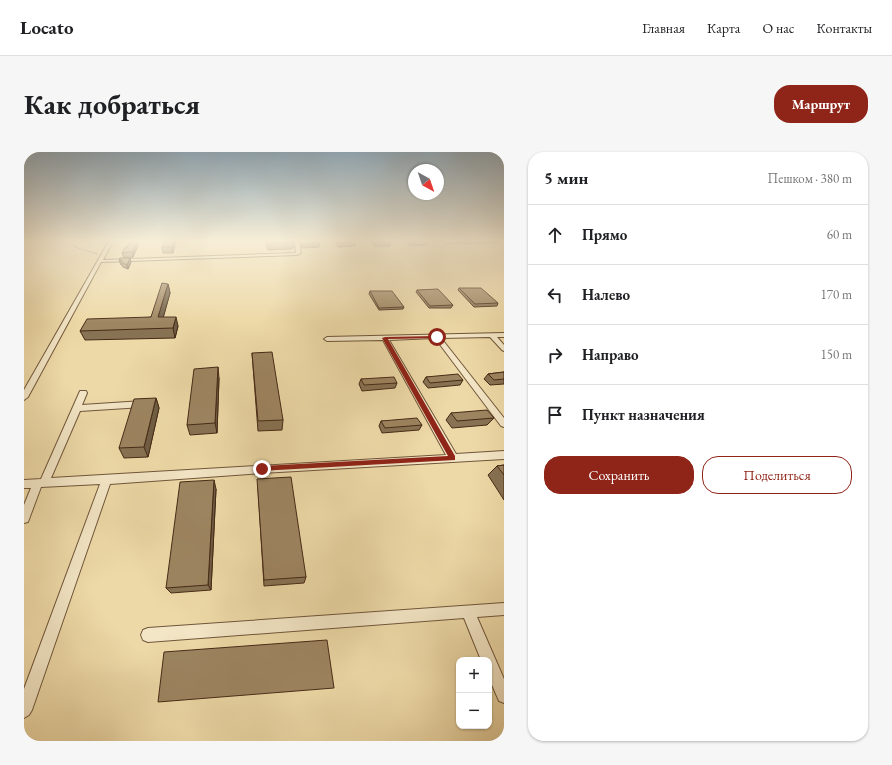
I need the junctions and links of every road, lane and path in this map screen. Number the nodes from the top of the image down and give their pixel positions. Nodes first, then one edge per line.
1 (95, 268) edge
2 (504, 335) edge
3 (492, 336) junction
4 (437, 337) junction
5 (385, 338) junction
6 (327, 339) dead end
7 (504, 349) edge
8 (83, 393) dead end
9 (24, 397) edge
10 (151, 404) edge
11 (77, 408) junction
12 (504, 424) edge
13 (504, 455) edge
14 (453, 458) junction
15 (106, 480) junction
16 (42, 482) junction
17 (24, 484) edge
18 (24, 518) edge
19 (504, 609) edge
20 (468, 612) junction
21 (148, 635) dead end
22 (487, 657) edge
23 (492, 668) edge
24 (504, 696) edge
25 (24, 710) edge

1 - 9 street
2 - 3 street
3 - 4 street
3 - 7 street
4 - 5 street
4 - 12 street
5 - 6 street
5 - 14 street
8 - 11 street
10 - 11 street
11 - 16 street
13 - 14 street
14 - 15 street
15 - 16 street
15 - 25 street
16 - 17 street
16 - 18 street
19 - 20 street
20 - 21 street
20 - 22 street
23 - 24 street

